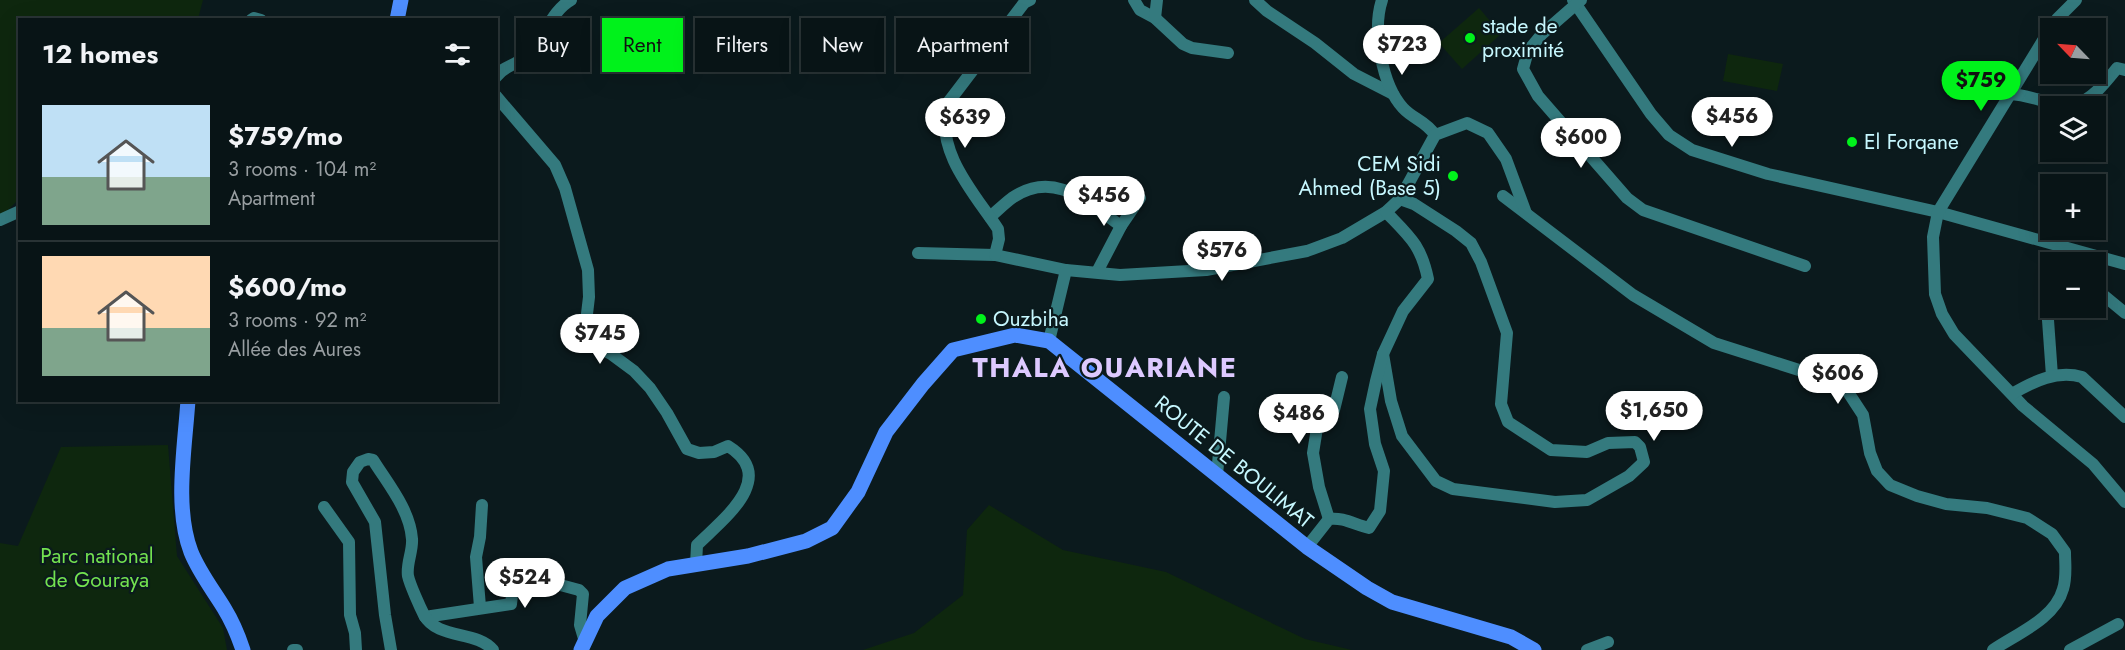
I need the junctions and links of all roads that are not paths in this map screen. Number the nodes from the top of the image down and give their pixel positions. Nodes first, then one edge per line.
1 (401, 0) edge
2 (571, 0) edge
3 (1029, 0) edge
4 (1134, 0) edge
5 (1157, 0) edge
6 (1255, 0) edge
7 (1382, 0) edge
8 (2076, 0) edge
9 (1577, 1) edge
10 (397, 18) edge
11 (1155, 18) junction
12 (2058, 18) edge
13 (2040, 46) edge
14 (1228, 53) dead end
15 (2125, 70) edge
16 (498, 74) edge
17 (1393, 94) junction
18 (2010, 94) junction
19 (2092, 96) edge
20 (498, 98) edge
21 (2040, 99) edge
22 (1435, 135) junction
23 (1503, 196) dead end
24 (1140, 198) dead end
25 (1400, 199) junction
26 (18, 211) edge
27 (1386, 212) junction
28 (1938, 212) junction
29 (1526, 214) junction
30 (990, 217) junction
31 (0, 220) edge
32 (1121, 226) junction
33 (918, 253) dead end
34 (995, 255) junction
35 (2125, 264) edge
36 (1805, 266) dead end
37 (1066, 270) junction
38 (1097, 272) junction
39 (2106, 297) edge
40 (2125, 313) edge
41 (2048, 318) edge
42 (1049, 341) junction
43 (1383, 354) junction
44 (2052, 376) junction
45 (1342, 377) dead end
46 (2013, 394) junction
47 (1224, 398) dead end
48 (188, 402) edge
49 (2125, 417) edge
50 (1217, 476) junction
51 (2125, 502) edge
52 (482, 505) dead end
53 (324, 507) dead end
54 (1329, 519) junction
55 (1307, 547) junction
56 (696, 565) junction
57 (480, 607) junction
58 (425, 617) junction
59 (2118, 624) dead end
60 (1608, 642) dead end
61 (582, 648) edge
62 (243, 650) edge
63 (356, 650) edge
64 (391, 650) edge
65 (493, 650) edge
66 (1534, 650) edge
67 (1587, 650) edge
68 (1993, 650) edge
69 (2070, 650) edge

1 - 10 main road
2 - 16 street
3 - 30 street
4 - 11 street
5 - 11 street
6 - 17 street
7 - 17 street
8 - 12 street
9 - 28 street
9 - 36 street
11 - 14 street
13 - 18 street
15 - 19 street
17 - 22 street
18 - 21 street
18 - 28 street
20 - 56 street
22 - 25 street
22 - 29 street
23 - 29 street
24 - 32 street
25 - 27 street
25 - 43 street
26 - 31 street
27 - 38 street
27 - 43 street
28 - 35 street
28 - 46 street
29 - 68 street
30 - 32 street
30 - 34 street
32 - 38 street
33 - 34 street
34 - 37 street
37 - 38 street
37 - 42 street
39 - 40 street
41 - 44 street
42 - 50 main road, ROUTE DE BOULIMAT
42 - 56 main road, ROUTE DE BOULIMAT
43 - 54 street
44 - 46 street
44 - 49 street
45 - 54 street
46 - 51 street
47 - 50 street
48 - 62 main road
50 - 55 main road, ROUTE DE BOULIMAT
52 - 57 street
53 - 63 street
54 - 55 street
55 - 66 main road, ROUTE DE BOULIMAT
56 - 61 main road, ROUTE DE BOULIMAT
57 - 58 street
57 - 61 street
58 - 64 street
58 - 65 street
59 - 69 street
60 - 67 street

